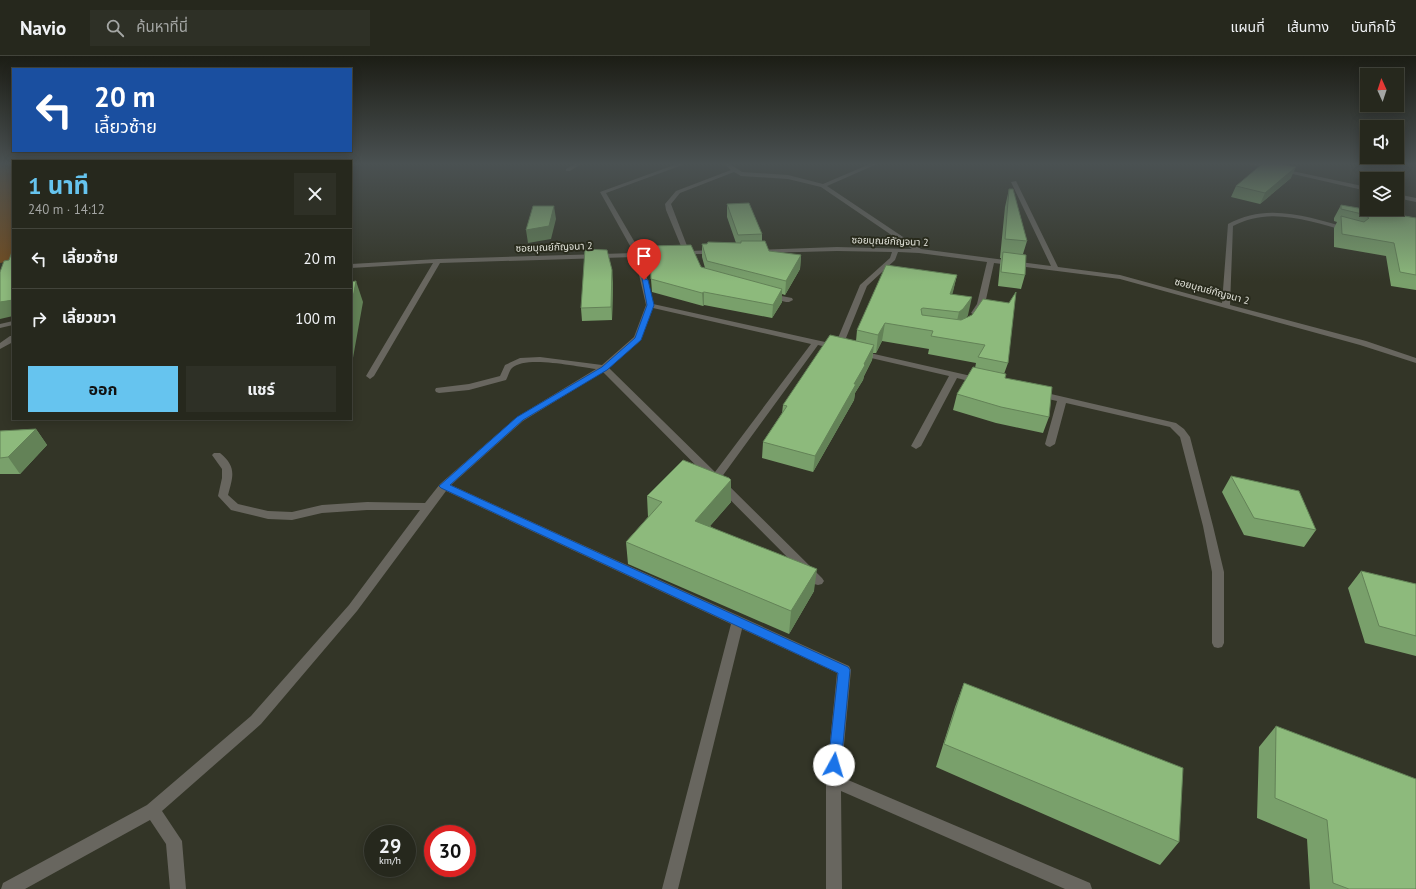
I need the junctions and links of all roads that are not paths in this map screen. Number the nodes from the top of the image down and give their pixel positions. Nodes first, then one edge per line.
1 (609, 203) edge
2 (669, 203) edge
3 (848, 203) edge
4 (1024, 203) edge
5 (1357, 231) edge
6 (896, 250) junction
7 (750, 251) edge
8 (918, 251) junction
9 (727, 252) edge
10 (638, 254) junction
11 (693, 255) junction
12 (991, 260) junction
13 (438, 261) junction
14 (352, 266) edge
15 (1054, 268) junction
16 (760, 293) edge
17 (789, 300) dead end
18 (650, 305) junction
19 (1226, 306) junction
20 (968, 320) edge
21 (12, 323) edge
22 (0, 326) edge
23 (842, 338) edge
24 (12, 339) edge
25 (816, 342) junction
26 (0, 347) edge
27 (1416, 361) edge
28 (604, 368) junction
29 (954, 375) junction
30 (370, 376) dead end
31 (992, 384) edge
32 (439, 390) dead end
33 (1031, 392) edge
34 (1062, 400) junction
35 (1050, 444) dead end
36 (916, 446) dead end
37 (217, 455) dead end
38 (715, 479) junction
39 (444, 486) junction
40 (429, 507) junction
41 (818, 581) dead end
42 (738, 622) junction
43 (1218, 643) dead end
44 (833, 781) junction
45 (152, 810) junction
46 (9, 889) edge
47 (178, 889) edge
48 (670, 889) edge
49 (834, 889) edge
50 (1084, 889) edge

1 - 10 street
2 - 11 street
3 - 8 street
4 - 15 street
5 - 19 street
6 - 7 street, ซอยบุณย์กัญจนา 2
6 - 8 street, ซอยบุณย์กัญจนา 2
6 - 23 street
8 - 12 street, ซอยบุณย์กัญจนา 2
9 - 11 street, ซอยบุณย์กัญจนา 2
10 - 11 street, ซอยบุณย์กัญจนา 2
10 - 13 street, ซอยบุณย์กัญจนา 2
10 - 18 street
12 - 15 street, ซอยบุณย์กัญจนา 2
12 - 20 street
13 - 14 street, ซอยบุณย์กัญจนา 2
13 - 30 street
15 - 19 street, ซอยบุณย์กัญจนา 2
16 - 17 street
18 - 25 street
18 - 28 street
19 - 27 street, ซอยบุณย์กัญจนา 2
21 - 22 street
24 - 26 street
25 - 29 street
25 - 38 street
28 - 32 street
28 - 38 street
28 - 39 street
29 - 31 street
29 - 36 street
33 - 34 street
34 - 35 street
34 - 43 street
37 - 40 street
38 - 41 street
39 - 40 street
39 - 42 street
40 - 45 street
42 - 44 street
42 - 48 street
44 - 49 street
44 - 50 street
45 - 46 street
45 - 47 street

